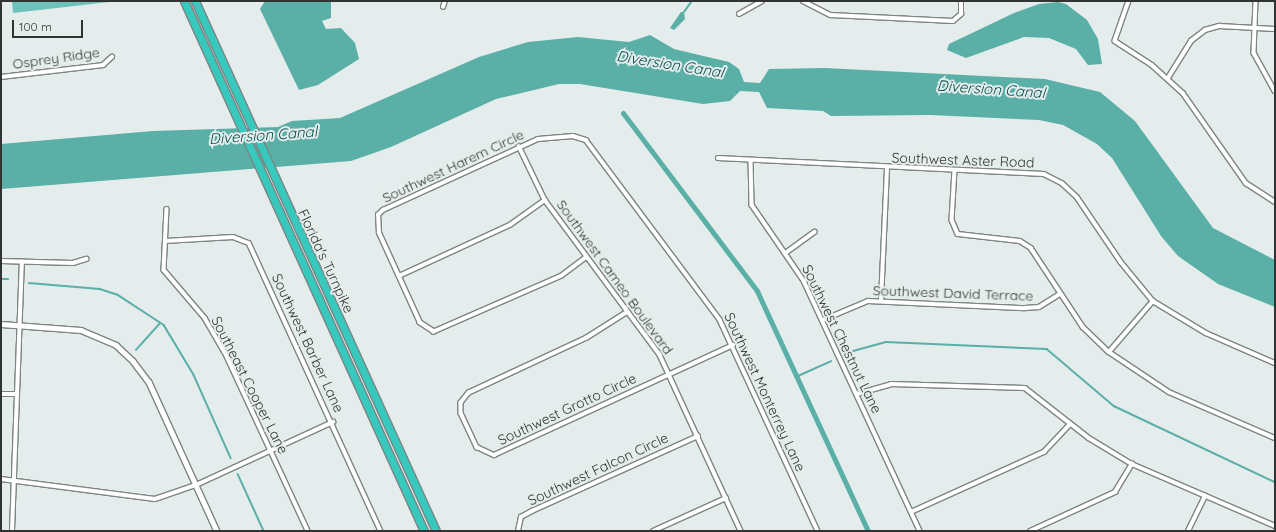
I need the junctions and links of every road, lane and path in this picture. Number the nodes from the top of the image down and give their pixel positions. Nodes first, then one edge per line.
1 (184, 1) edge
2 (195, 1) edge
3 (445, 1) edge
4 (762, 1) edge
5 (803, 1) edge
6 (960, 1) edge
7 (1129, 1) edge
8 (1256, 1) edge
9 (443, 7) dead end
10 (739, 14) dead end
11 (1254, 28) junction
12 (1275, 29) edge
13 (112, 57) dead end
14 (1, 77) edge
15 (1168, 78) junction
16 (1275, 91) edge
17 (580, 136) joint
18 (519, 146) junction
19 (718, 158) dead end
20 (751, 160) junction
21 (887, 168) junction
22 (955, 170) junction
23 (545, 200) junction
24 (1275, 202) edge
25 (167, 209) dead end
26 (815, 232) dead end
27 (165, 241) junction
28 (787, 252) junction
29 (588, 257) junction
30 (86, 259) dead end
31 (1, 261) edge
32 (22, 262) junction
33 (399, 276) junction
34 (1060, 294) junction
35 (881, 301) junction
36 (1153, 301) junction
37 (628, 312) junction
38 (823, 320) junction
39 (1, 324) edge
40 (20, 325) junction
41 (733, 345) junction
42 (1109, 352) junction
43 (1275, 364) edge
44 (669, 374) junction
45 (1, 394) edge
46 (17, 394) junction
47 (857, 394) junction
48 (333, 422) junction
49 (1070, 424) junction
50 (698, 436) junction
51 (1275, 438) edge
52 (271, 449) junction
53 (1132, 464) junction
54 (1, 479) edge
55 (14, 481) junction
56 (196, 485) junction
57 (1205, 496) junction
58 (726, 498) junction
59 (911, 512) junction
60 (1275, 526) edge
61 (12, 531) edge
62 (217, 531) edge
63 (308, 531) edge
64 (381, 531) edge
65 (424, 531) edge
66 (436, 531) edge
67 (518, 531) edge
68 (653, 531) edge
69 (741, 531) edge
70 (818, 531) edge
71 (920, 531) edge
72 (1030, 531) edge
73 (1188, 531) edge

1 - 65 highway, Florida's Turnpike
2 - 66 highway, Florida's Turnpike
3 - 9 street
4 - 10 street
5 - 6 street
7 - 15 street
8 - 11 street
11 - 12 street
11 - 15 street
11 - 16 street
13 - 14 street, Osprey Ridge
15 - 24 street
17 - 18 street, Southwest Harem Circle
17 - 41 street, Southwest Monterrey Lane
18 - 23 street, Southwest Cameo Boulevard
18 - 33 street, Southwest Harem Circle
19 - 20 street, Southwest Aster Road
20 - 21 street, Southwest Aster Road
20 - 28 street, Southwest Chestnut Lane
21 - 22 street, Southwest Aster Road
21 - 35 street
22 - 34 street
22 - 36 street, Southwest Aster Road
23 - 29 street, Southwest Cameo Boulevard
23 - 33 street
25 - 27 street, Southeast Cooper Lane
26 - 28 street
27 - 48 street, Southwest Barber Lane
27 - 52 street, Southeast Cooper Lane
28 - 38 street, Southwest Chestnut Lane
29 - 33 street, Southwest Harem Circle
29 - 37 street, Southwest Cameo Boulevard
30 - 32 street
31 - 32 street
32 - 40 street
34 - 35 street, Southwest David Terrace
34 - 42 street
35 - 38 street, Southwest David Terrace
36 - 42 street
36 - 43 street, Southwest Aster Road
37 - 44 street, Southwest Cameo Boulevard
37 - 44 street, Southwest Grotto Circle
38 - 47 street, Southwest Chestnut Lane
39 - 40 street
40 - 46 street
40 - 56 street
41 - 44 street, Southwest Grotto Circle
41 - 70 street, Southwest Monterrey Lane
42 - 51 street
44 - 50 street, Southwest Cameo Boulevard
45 - 46 street
46 - 55 street
47 - 49 street
47 - 59 street, Southwest Chestnut Lane
48 - 52 street
48 - 64 street, Southwest Barber Lane
49 - 53 street
49 - 59 street
50 - 58 street, Southwest Cameo Boulevard
50 - 67 street, Southwest Falcon Circle
52 - 56 street
52 - 63 street, Southeast Cooper Lane
53 - 57 street
53 - 72 street
54 - 55 street
55 - 56 street
55 - 61 street
56 - 62 street
57 - 60 street
57 - 73 street
58 - 68 street
58 - 69 street, Southwest Cameo Boulevard
59 - 71 street, Southwest Chestnut Lane

